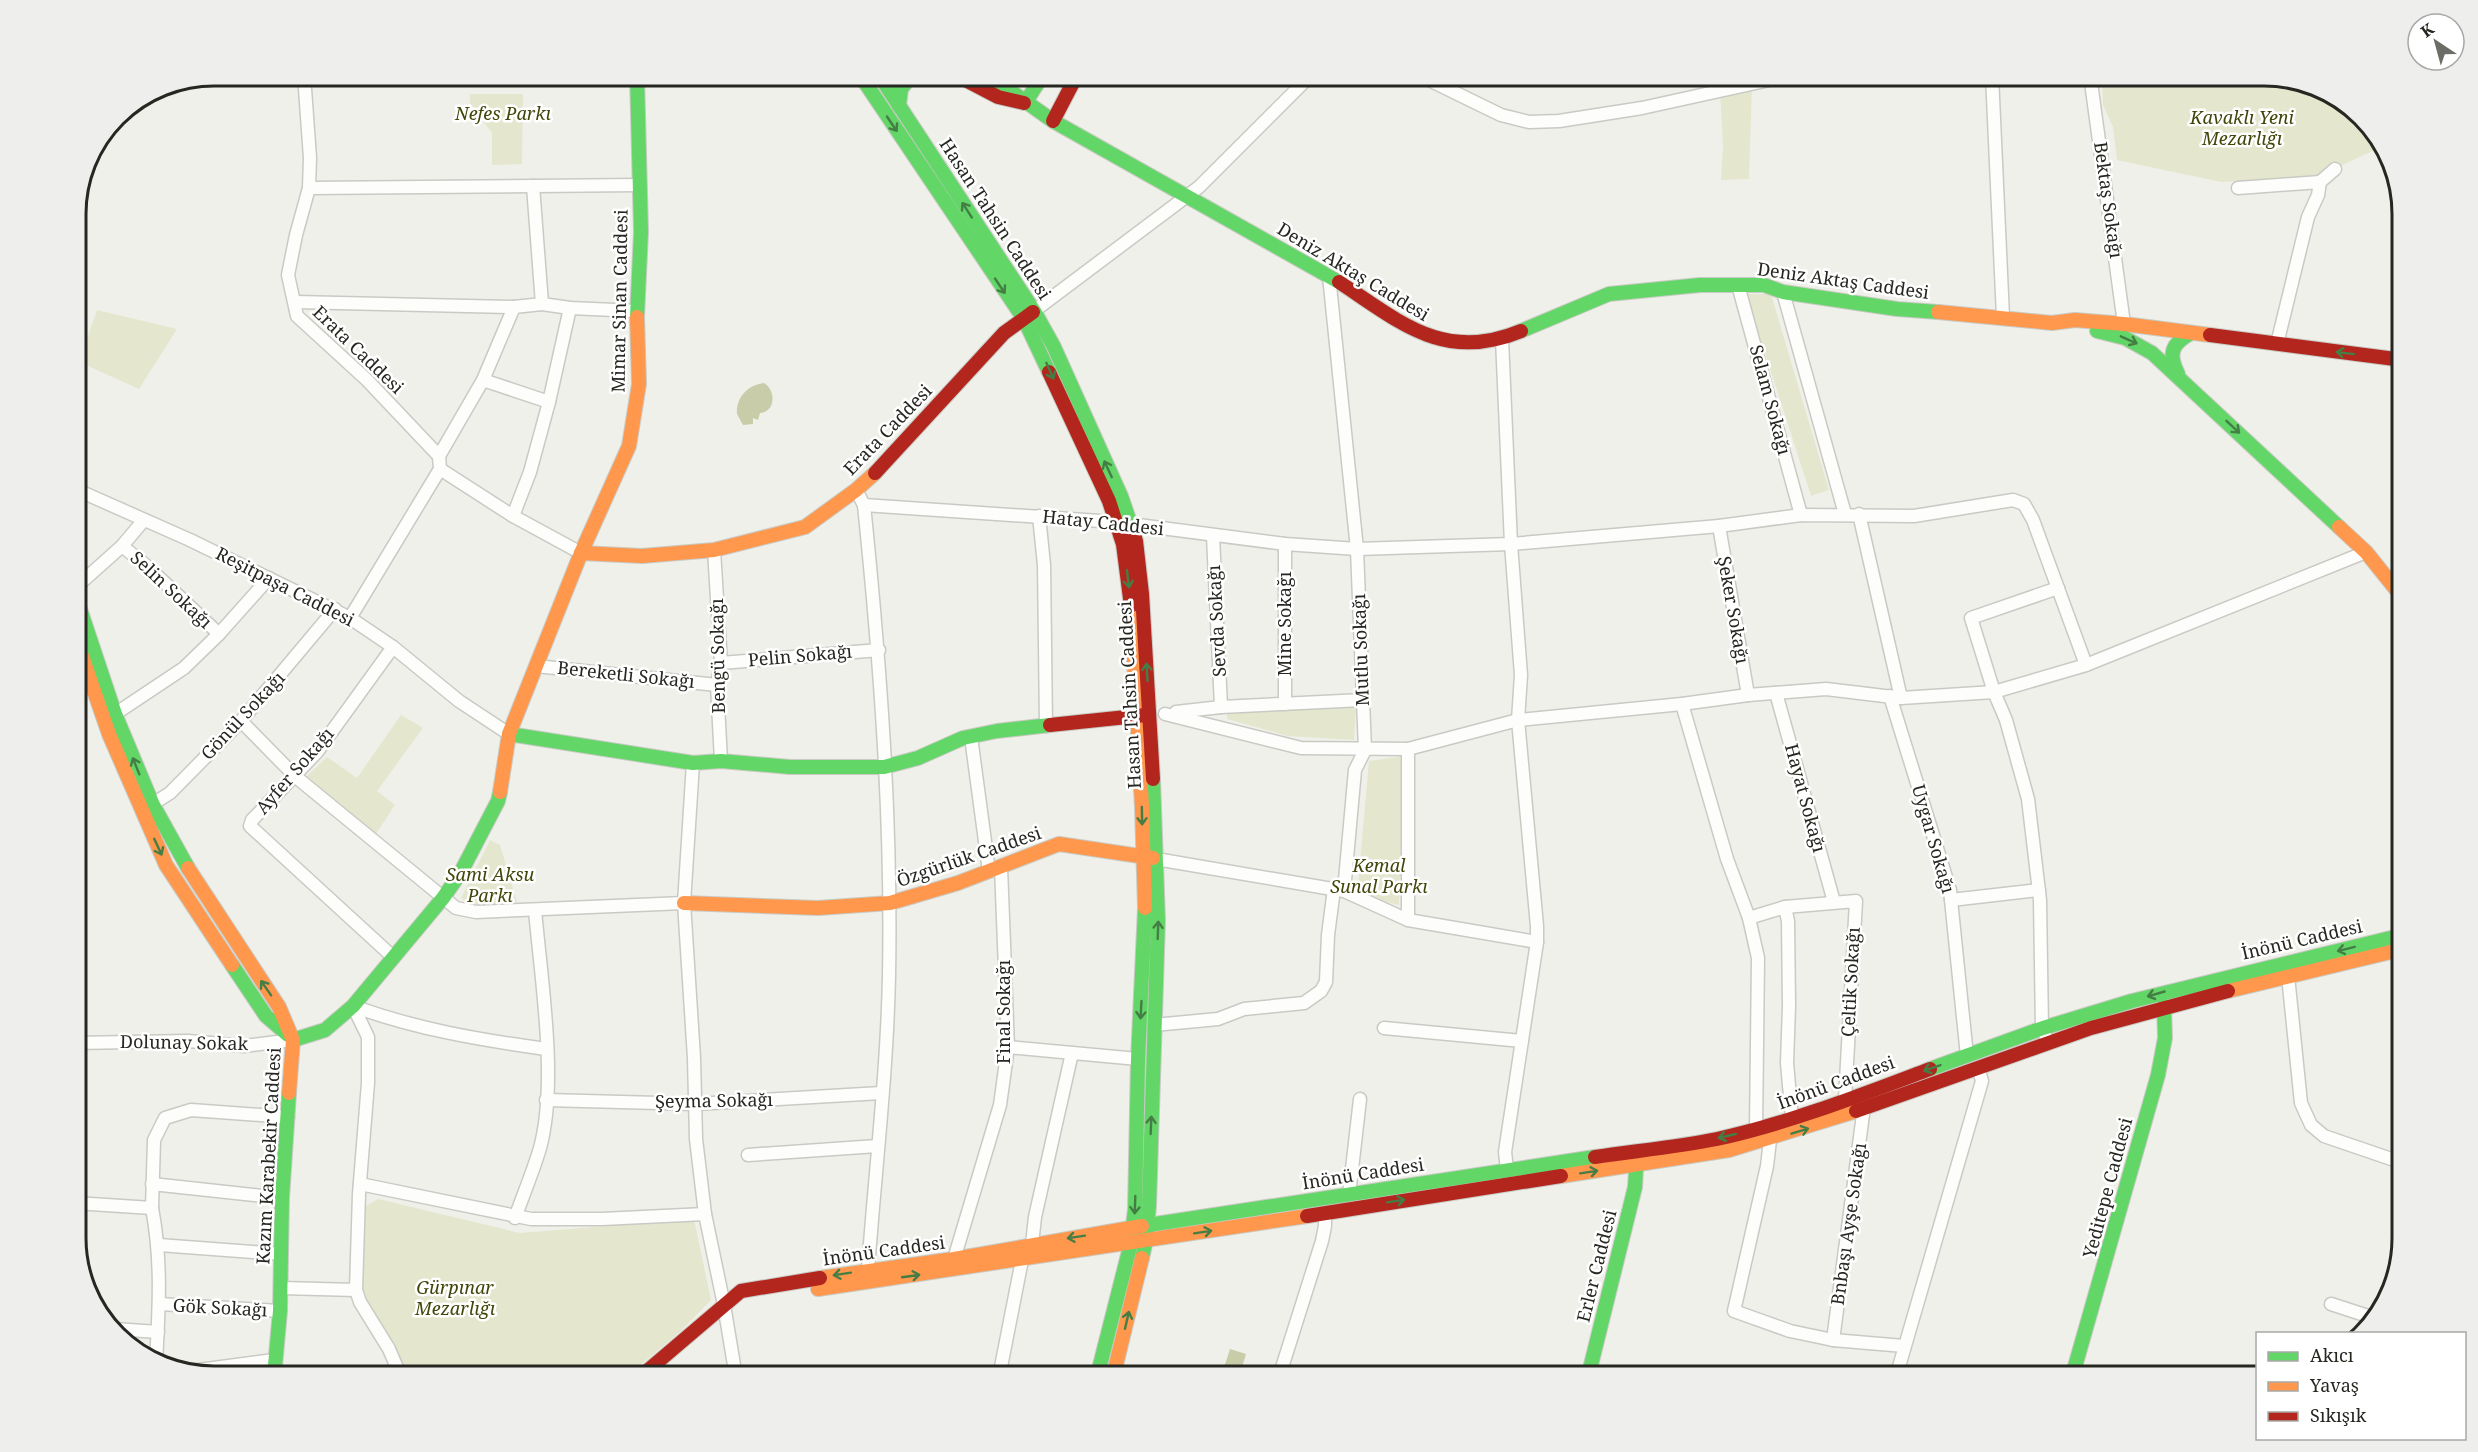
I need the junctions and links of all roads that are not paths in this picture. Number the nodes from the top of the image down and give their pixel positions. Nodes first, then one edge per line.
1 (305, 86) edge
2 (637, 86) edge
3 (867, 86) edge
4 (886, 86) edge
5 (901, 86) edge
6 (977, 86) edge
7 (1007, 86) edge
8 (1036, 86) edge
9 (1071, 86) edge
10 (1300, 86) edge
11 (1442, 86) edge
12 (1742, 86) edge
13 (1992, 86) edge
14 (2092, 86) edge
15 (1025, 103) junction
16 (899, 106) junction
17 (1053, 121) junction
18 (2335, 169) dead end
19 (2320, 182) junction
20 (639, 185) junction
21 (533, 186) junction
22 (309, 188) junction
23 (2238, 188) dead end
24 (1184, 196) junction
25 (1329, 276) junction
26 (1738, 285) junction
27 (1783, 292) junction
28 (296, 302) junction
29 (542, 304) junction
30 (514, 307) junction
31 (570, 308) junction
32 (637, 310) junction
33 (1029, 315) junction
34 (2003, 317) junction
35 (2052, 324) junction
36 (2124, 324) junction
37 (2191, 333) junction
38 (1502, 339) junction
39 (2277, 344) junction
40 (2392, 359) edge
41 (483, 380) junction
42 (2190, 387) junction
43 (549, 402) junction
44 (440, 463) junction
45 (856, 490) junction
46 (86, 494) edge
47 (864, 505) junction
48 (1801, 514) junction
49 (1845, 514) junction
50 (1859, 514) junction
51 (513, 516) junction
52 (1039, 516) junction
53 (144, 520) junction
54 (1122, 523) junction
55 (1719, 526) junction
56 (1213, 536) junction
57 (1285, 544) junction
58 (1511, 544) junction
59 (122, 546) junction
60 (1357, 549) junction
61 (714, 550) junction
62 (2366, 552) junction
63 (581, 553) junction
64 (86, 578) edge
65 (269, 578) junction
66 (2392, 583) edge
67 (2058, 588) junction
68 (335, 609) junction
69 (350, 618) junction
70 (86, 626) edge
71 (219, 634) junction
72 (393, 647) junction
73 (879, 650) junction
74 (721, 663) junction
75 (2086, 665) junction
76 (536, 666) junction
77 (86, 668) edge
78 (717, 685) junction
79 (1994, 692) junction
80 (1776, 693) junction
81 (1748, 694) junction
82 (1895, 697) junction
83 (1363, 700) junction
84 (1285, 704) junction
85 (1682, 704) junction
86 (1221, 707) junction
87 (116, 714) junction
88 (1165, 714) junction
89 (1143, 716) junction
90 (1518, 720) junction
91 (241, 721) junction
92 (1046, 726) junction
93 (508, 734) junction
94 (971, 737) junction
95 (1408, 749) junction
96 (1365, 750) junction
97 (721, 761) junction
98 (693, 763) junction
99 (884, 767) junction
100 (296, 777) junction
101 (147, 807) junction
102 (1150, 857) junction
103 (995, 869) junction
104 (1339, 890) junction
105 (2039, 890) junction
106 (443, 898) junction
107 (1951, 900) junction
108 (1834, 902) junction
109 (684, 903) junction
110 (890, 903) junction
111 (1785, 907) junction
112 (535, 910) junction
113 (1749, 918) junction
114 (1408, 920) junction
115 (1537, 942) junction
116 (2392, 942) edge
117 (2384, 947) junction
118 (2392, 948) edge
119 (393, 957) junction
120 (2287, 970) junction
121 (2220, 985) junction
122 (353, 1006) junction
123 (2164, 1006) junction
124 (2117, 1012) junction
125 (1154, 1025) junction
126 (1384, 1028) dead end
127 (2042, 1028) junction
128 (293, 1040) junction
129 (1522, 1041) junction
130 (2047, 1042) junction
131 (86, 1043) edge
132 (1008, 1047) junction
133 (546, 1049) junction
134 (1072, 1053) junction
135 (1967, 1056) junction
136 (1138, 1059) junction
137 (1978, 1067) junction
138 (881, 1093) junction
139 (1360, 1099) dead end
140 (1845, 1099) junction
141 (546, 1100) junction
142 (696, 1104) junction
143 (1864, 1107) junction
144 (1849, 1114) junction
145 (288, 1117) junction
146 (1792, 1119) junction
147 (1756, 1130) junction
148 (1770, 1140) junction
149 (877, 1146) junction
150 (748, 1155) dead end
151 (1638, 1157) junction
152 (2392, 1159) edge
153 (1507, 1169) junction
154 (152, 1184) junction
155 (360, 1184) junction
156 (1508, 1184) junction
157 (1349, 1195) junction
158 (282, 1198) junction
159 (86, 1204) edge
160 (152, 1208) junction
161 (1325, 1213) junction
162 (705, 1214) junction
163 (515, 1218) junction
164 (1148, 1225) junction
165 (1133, 1228) junction
166 (1146, 1240) junction
167 (1131, 1243) junction
168 (1032, 1244) junction
169 (159, 1245) junction
170 (281, 1254) junction
171 (954, 1259) junction
172 (1022, 1260) junction
173 (868, 1270) junction
174 (281, 1288) junction
175 (356, 1290) junction
176 (726, 1303) junction
177 (159, 1304) junction
178 (2331, 1304) dead end
179 (280, 1311) junction
180 (2366, 1316) edge
181 (124, 1330) edge
182 (158, 1332) junction
183 (1833, 1340) junction
184 (1904, 1346) junction
185 (157, 1353) edge
186 (274, 1360) junction
187 (229, 1366) edge
188 (274, 1366) edge
189 (396, 1366) edge
190 (653, 1366) edge
191 (735, 1366) edge
192 (1001, 1366) edge
193 (1100, 1366) edge
194 (1116, 1366) edge
195 (1282, 1366) edge
196 (1591, 1366) edge
197 (1899, 1366) edge
198 (2075, 1366) edge

1 - 22 street, Erata Caddesi
2 - 20 street, Mimar Sinan Caddesi
3 -> 33 street
4 - 16 street, Hasan Tahsin Caddesi
5 - 16 street
6 - 15 street
7 - 15 street
8 - 15 street
9 - 17 street
10 - 24 street
11 - 12 street
13 - 34 street
14 - 36 street, Bektaş Sokağı
15 - 17 street, Deniz Aktaş Caddesi
33 -> 16 street, Hasan Tahsin Caddesi
17 - 24 street, Deniz Aktaş Caddesi
18 - 19 street
19 - 23 street
19 - 39 street
20 - 21 street
20 - 32 street, Mimar Sinan Caddesi
21 - 22 street
21 - 29 street
22 - 28 street, Erata Caddesi
24 - 25 street, Deniz Aktaş Caddesi
24 - 33 street
25 - 38 street, Deniz Aktaş Caddesi
25 - 60 street, Mutlu Sokağı
26 - 27 street, Deniz Aktaş Caddesi
26 - 38 street, Deniz Aktaş Caddesi
26 - 48 street, Selam Sokağı
27 - 34 street, Deniz Aktaş Caddesi
27 - 49 street
28 - 30 street
28 - 44 street, Erata Caddesi
29 - 30 street
29 - 31 street
30 - 41 street
31 - 32 street
31 - 43 street
32 - 63 street, Mimar Sinan Caddesi
33 - 45 street, Erata Caddesi
33 - 54 street, Hasan Tahsin Caddesi
34 - 35 street, Deniz Aktaş Caddesi
35 - 36 street, Deniz Aktaş Caddesi
35 -> 42 street
36 - 37 street, Deniz Aktaş Caddesi
37 - 39 street, Deniz Aktaş Caddesi
37 - 42 street
38 - 58 street
40 -> 39 street, Deniz Aktaş Caddesi
41 - 43 street
41 - 44 street
42 -> 62 street
43 - 51 street
44 - 51 street, Erata Caddesi
44 - 69 street
45 - 47 street
45 - 61 street, Erata Caddesi
46 - 53 street, Reşitpaşa Caddesi
47 - 52 street, Hatay Caddesi
47 - 73 street
48 - 49 street, Hatay Caddesi
48 - 55 street, Hatay Caddesi
49 - 50 street, Hatay Caddesi
50 - 67 street, Hatay Caddesi
50 - 82 street, Uygar Sokağı
51 - 63 street, Erata Caddesi
52 - 54 street, Hatay Caddesi
52 - 92 street
53 - 59 street
53 - 65 street, Reşitpaşa Caddesi
54 - 56 street, Hatay Caddesi
54 - 89 street, Hasan Tahsin Caddesi
55 - 58 street, Hatay Caddesi
55 - 81 street, Şeker Sokağı
56 - 57 street, Hatay Caddesi
56 - 86 street, Sevda Sokağı
57 - 60 street, Hatay Caddesi
57 - 84 street, Mine Sokağı
58 - 60 street, Hatay Caddesi
58 - 90 street
59 - 64 street
59 - 71 street, Selin Sokağı
60 - 83 street, Mutlu Sokağı
61 - 63 street, Erata Caddesi
61 - 74 street, Bengü Sokağı
62 - 66 street
62 - 75 street
63 - 76 street, Mimar Sinan Caddesi
65 - 68 street, Reşitpaşa Caddesi
65 - 71 street
67 - 75 street, Hatay Caddesi
67 - 79 street
68 - 69 street, Reşitpaşa Caddesi
68 - 91 street, Gönül Sokağı
69 - 72 street, Reşitpaşa Caddesi
70 - 87 street
71 - 87 street
72 - 93 street, Reşitpaşa Caddesi
72 - 100 street, Ayfer Sokağı
73 - 74 street, Pelin Sokağı
73 - 99 street
74 - 78 street, Bengü Sokağı
75 - 79 street
76 - 78 street, Bereketli Sokağı
76 - 93 street, Mimar Sinan Caddesi
77 - 101 street, Kazım Karabekir Caddesi
78 - 97 street, Bengü Sokağı
79 - 82 street
79 - 105 street
80 - 81 street
80 - 82 street
80 - 108 street, Hayat Sokağı
81 - 85 street
82 - 107 street, Uygar Sokağı
83 - 84 street
83 - 96 street, Mutlu Sokağı
84 - 86 street
85 - 90 street
85 - 113 street
86 - 88 street
101 -> 87 street
88 - 89 street
88 - 96 street
89 - 92 street
89 - 102 street, Hasan Tahsin Caddesi
90 - 95 street
90 - 115 street
91 - 100 street
91 - 101 street, Gönül Sokağı
92 - 94 street
93 - 98 street
93 - 106 street
94 - 99 street
94 - 103 street, Final Sokağı
95 - 96 street
95 - 114 street
96 - 104 street
97 - 98 street
97 - 99 street
98 - 109 street
99 - 110 street
100 - 106 street
100 - 119 street, Ayfer Sokağı
101 - 128 street, Kazım Karabekir Caddesi
102 - 103 street, Özgürlük Caddesi
102 - 104 street
125 -> 102 street, Hasan Tahsin Caddesi
102 -> 136 street, Hasan Tahsin Caddesi
103 - 110 street, Özgürlük Caddesi
103 - 132 street, Final Sokağı
104 - 114 street
104 - 125 street
105 - 107 street
105 - 127 street
106 - 112 street
106 - 119 street
107 - 135 street, Uygar Sokağı
108 - 111 street
108 - 140 street, Çeltik Sokağı
109 - 110 street, Özgürlük Caddesi
109 - 112 street
109 - 142 street
110 - 138 street
111 - 113 street
111 - 146 street
112 - 133 street
113 - 147 street
114 - 115 street
115 - 129 street
116 - 117 street, İnönü Caddesi
117 - 118 street
117 - 120 street
119 - 122 street
120 - 121 street
120 - 152 street
121 - 123 street
121 -> 124 street, İnönü Caddesi
122 - 128 street
122 - 133 street
122 - 155 street
123 - 124 street
123 - 198 street, Yeditepe Caddesi
124 - 127 street, İnönü Caddesi
124 - 130 street
164 -> 125 street, Hasan Tahsin Caddesi
126 - 129 street
127 - 130 street
127 - 135 street, İnönü Caddesi
128 - 131 street, Dolunay Sokak
128 - 145 street, Kazım Karabekir Caddesi
129 - 153 street
130 - 137 street
132 - 134 street
132 - 171 street, Final Sokağı
133 - 141 street
134 - 136 street
134 - 168 street
135 -> 140 street, İnönü Caddesi
136 -> 165 street, Hasan Tahsin Caddesi
137 - 143 street
137 - 184 street
138 - 142 street, Şeyma Sokağı
138 - 149 street
139 - 157 street
140 - 144 street
140 - 146 street, İnönü Caddesi
141 - 142 street, Şeyma Sokağı
141 - 163 street
142 - 162 street
143 - 144 street
143 - 183 street, Bnbaşı Ayşe Sokağı
148 -> 144 street
145 - 154 street
145 - 158 street, Kazım Karabekir Caddesi
146 - 147 street, İnönü Caddesi
147 -> 151 street, İnönü Caddesi
148 - 151 street
148 - 183 street
149 - 150 street
149 - 173 street
151 - 153 street, İnönü Caddesi
156 -> 151 street, İnönü Caddesi
151 - 196 street, Erler Caddesi
153 - 156 street
153 - 157 street, İnönü Caddesi
154 - 158 street
154 - 160 street
155 - 163 street
155 - 175 street
161 -> 156 street, İnönü Caddesi
157 - 164 street, İnönü Caddesi
158 - 170 street, Kazım Karabekir Caddesi
159 - 160 street
160 - 169 street
166 -> 161 street, İnönü Caddesi
161 - 195 street
162 - 163 street
162 - 176 street
164 - 165 street, İnönü Caddesi
164 - 166 street, Hasan Tahsin Caddesi
165 - 167 street, Hasan Tahsin Caddesi
165 -> 168 street, İnönü Caddesi
166 - 167 street, İnönü Caddesi
194 -> 166 street, Hasan Tahsin Caddesi
167 - 172 street, İnönü Caddesi
167 - 193 street, Hasan Tahsin Caddesi
168 - 171 street, İnönü Caddesi
169 - 170 street
169 - 177 street
170 - 174 street, Kazım Karabekir Caddesi
171 - 173 street, İnönü Caddesi
176 -> 172 street, İnönü Caddesi
172 - 192 street
173 -> 176 street, İnönü Caddesi
174 - 175 street
174 - 179 street, Kazım Karabekir Caddesi
175 - 189 street
176 - 190 street
176 - 191 street
177 - 179 street, Gök Sokağı
177 - 182 street
178 - 180 street
179 - 186 street, Kazım Karabekir Caddesi
181 - 182 street
182 - 185 street
183 - 184 street
184 - 197 street
186 - 187 street
186 - 188 street, Kazım Karabekir Caddesi

